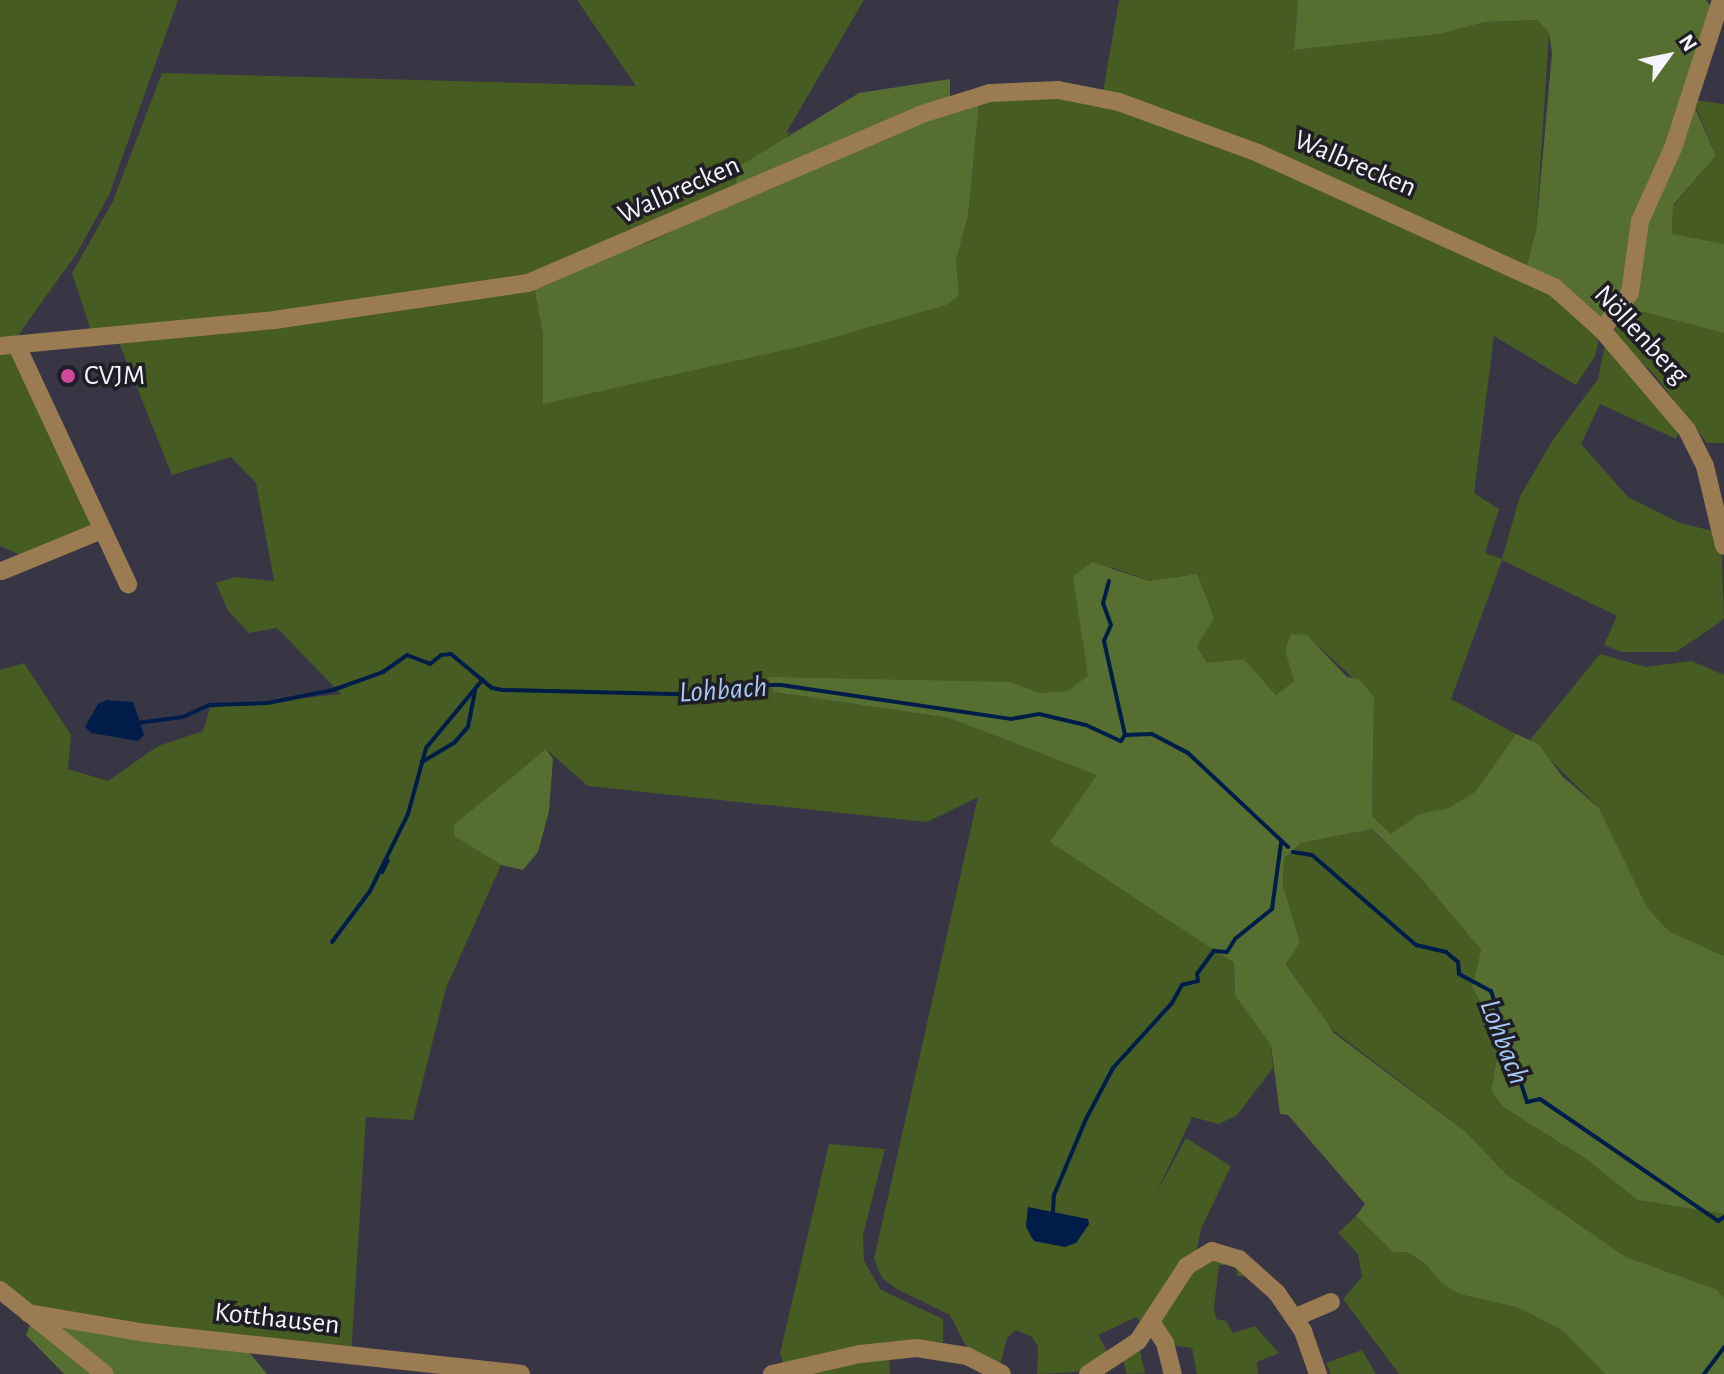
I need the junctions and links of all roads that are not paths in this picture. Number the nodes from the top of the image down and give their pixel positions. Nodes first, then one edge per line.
1 (1721, 0) edge
2 (1525, 271) joint
3 (1602, 330) junction
4 (8, 346) edge
5 (102, 530) junction
6 (1724, 546) edge
7 (2, 571) edge
8 (128, 584) dead end
9 (0, 1290) edge
10 (1331, 1302) dead end
11 (28, 1313) junction
12 (1296, 1317) junction
13 (1151, 1322) junction
14 (105, 1374) edge
15 (521, 1374) edge
16 (772, 1374) edge
17 (1002, 1374) edge
18 (1088, 1374) edge
19 (1173, 1374) edge
20 (1318, 1374) edge

1 - 3 street
2 - 3 street, Nöllenberg
2 - 4 street, Walbrecken
3 - 6 street, Nöllenberg
4 - 5 street, Walbrecken
5 - 7 street
5 - 8 street, Walbrecken
9 - 11 street
10 - 12 street
11 - 14 street
11 - 15 street, Kotthausen
12 - 13 street
12 - 20 street
13 - 18 street
13 - 19 street
16 - 17 street

